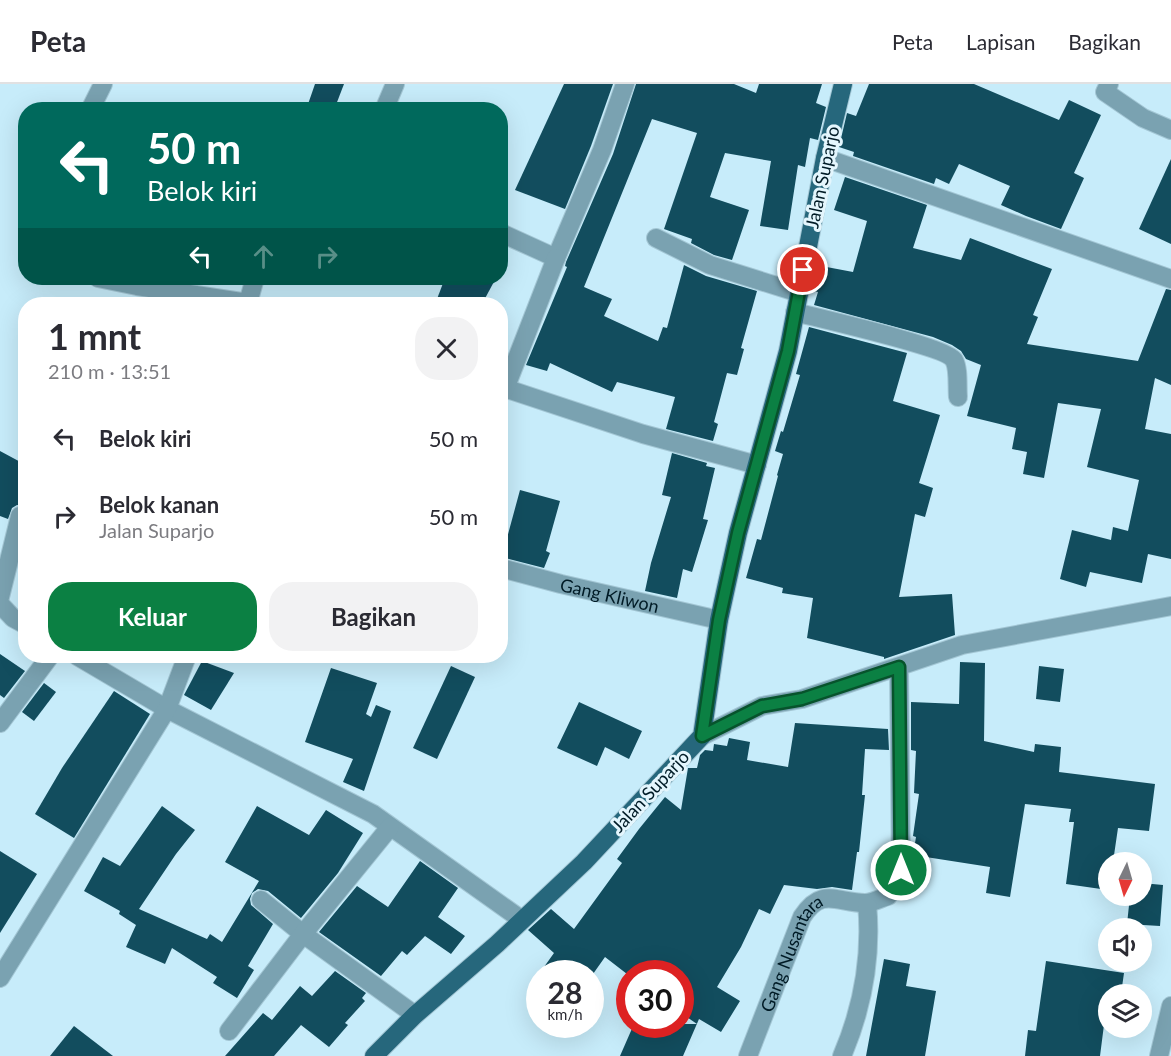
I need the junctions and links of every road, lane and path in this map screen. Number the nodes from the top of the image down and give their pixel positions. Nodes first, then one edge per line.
1 (103, 84) edge
2 (395, 84) edge
3 (625, 84) edge
4 (843, 84) edge
5 (1103, 87) edge
6 (94, 102) edge
7 (387, 102) edge
8 (1171, 130) edge
9 (825, 158) junction
10 (508, 235) edge
11 (656, 238) dead end
12 (556, 258) junction
13 (1171, 279) edge
14 (132, 285) edge
15 (799, 293) junction
16 (206, 297) edge
17 (795, 312) junction
18 (508, 376) edge
19 (508, 390) edge
20 (958, 397) dead end
21 (757, 465) junction
22 (18, 524) edge
23 (508, 570) edge
24 (0, 597) edge
25 (0, 604) edge
26 (1171, 606) edge
27 (719, 620) junction
28 (18, 621) edge
29 (45, 663) edge
30 (89, 663) edge
31 (184, 663) edge
32 (899, 667) junction
33 (167, 709) junction
34 (0, 723) edge
35 (702, 736) junction
36 (390, 827) junction
37 (261, 900) dead end
38 (867, 903) junction
39 (522, 920) junction
40 (303, 934) junction
41 (3, 965) edge
42 (1171, 1006) edge
43 (415, 1015) junction
44 (229, 1031) dead end
45 (374, 1056) edge
46 (748, 1056) edge
47 (842, 1056) edge
48 (1158, 1056) edge

1 - 6 street
2 - 7 street
3 - 12 street
4 - 9 main road, Jalan Suparjo
5 - 8 street
9 - 13 street
9 - 15 main road, Jalan Suparjo
10 - 12 street
11 - 15 street
12 - 18 street
14 - 16 street
15 - 17 main road, Jalan Suparjo
17 - 20 street
17 - 21 main road, Jalan Suparjo
19 - 21 street
21 - 27 main road, Jalan Suparjo
22 - 24 street
23 - 27 street, Gang Kliwon
25 - 28 street
26 - 32 street
27 - 35 main road, Jalan Suparjo
29 - 34 street
30 - 33 street
31 - 33 street
32 - 35 street
32 - 38 street
33 - 36 street
33 - 41 street
35 - 39 main road, Jalan Suparjo
36 - 39 street
36 - 40 street
37 - 40 street
38 - 46 street, Gang Nusantara
38 - 47 street
39 - 43 main road, Jalan Suparjo
40 - 43 street
40 - 44 street
42 - 48 street
43 - 45 main road, Jalan Suparjo

